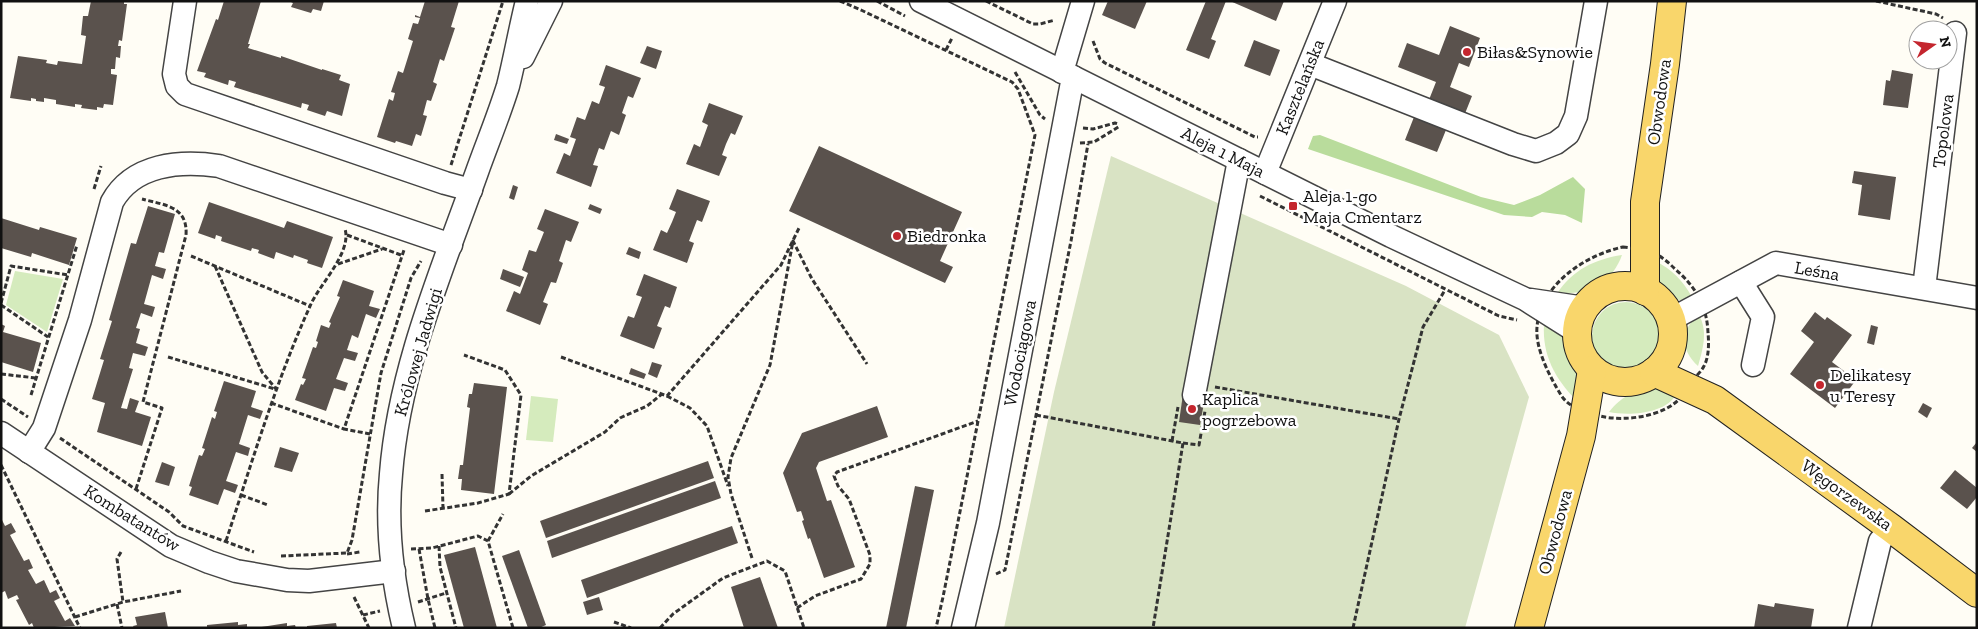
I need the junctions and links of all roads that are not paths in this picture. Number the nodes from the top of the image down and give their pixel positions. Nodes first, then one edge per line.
1 (185, 1) edge
2 (527, 1) edge
3 (551, 1) edge
4 (1083, 1) edge
5 (1334, 1) edge
6 (1596, 1) edge
7 (1672, 1) edge
8 (916, 10) edge
9 (1310, 64) junction
10 (1951, 70) edge
11 (1068, 74) junction
12 (508, 87) junction
13 (1239, 160) junction
14 (1265, 173) junction
15 (471, 190) junction
16 (451, 245) junction
17 (1741, 282) junction
18 (1924, 288) junction
19 (1632, 289) junction
20 (1977, 298) edge
21 (1581, 320) junction
22 (1670, 320) junction
23 (1671, 347) junction
24 (1753, 365) dead end
25 (1592, 370) junction
26 (1654, 372) junction
27 (1618, 382) junction
28 (1691, 382) junction
29 (1203, 396) road end
30 (1587, 420) junction
31 (1, 434) edge
32 (29, 452) junction
33 (1892, 528) junction
34 (394, 571) junction
35 (1977, 593) edge
36 (404, 628) edge
37 (963, 628) edge
38 (1529, 628) edge
39 (1860, 628) edge

1 - 15 street
2 - 12 street, Królowej Jadwigi
3 - 12 street, Królowej Jadwigi
4 - 11 street, Wodociągowa
5 - 9 street, Kasztelańska
6 - 9 street
7 - 19 main road, Obwodowa
8 - 11 street, Aleja 1 Maja
9 - 14 street, Kasztelańska
10 - 18 street, Topolowa
11 - 13 street, Aleja 1 Maja
11 - 37 street, Wodociągowa
12 - 15 street, Królowej Jadwigi
13 - 14 street, Aleja 1 Maja
13 - 29 street
14 - 21 street, Aleja 1 Maja
15 - 16 street, Królowej Jadwigi
16 - 32 street
16 - 34 street, Królowej Jadwigi
17 - 18 street, Leśna
17 - 22 street, Leśna
17 - 24 street
18 - 20 street, Leśna
19 - 21 main road
19 - 22 main road
21 - 25 main road
22 - 23 main road
23 - 26 main road
23 - 28 main road, Węgorzewska
25 - 27 main road
25 - 30 main road, Obwodowa
26 - 27 main road
26 - 28 main road, Węgorzewska
27 - 30 main road, Obwodowa
28 - 33 main road, Węgorzewska
30 - 38 main road, Obwodowa
31 - 32 street, Kombatantów
32 - 34 street, Kombatantów
33 - 35 main road, Węgorzewska
33 - 39 street
34 - 36 street, Królowej Jadwigi

